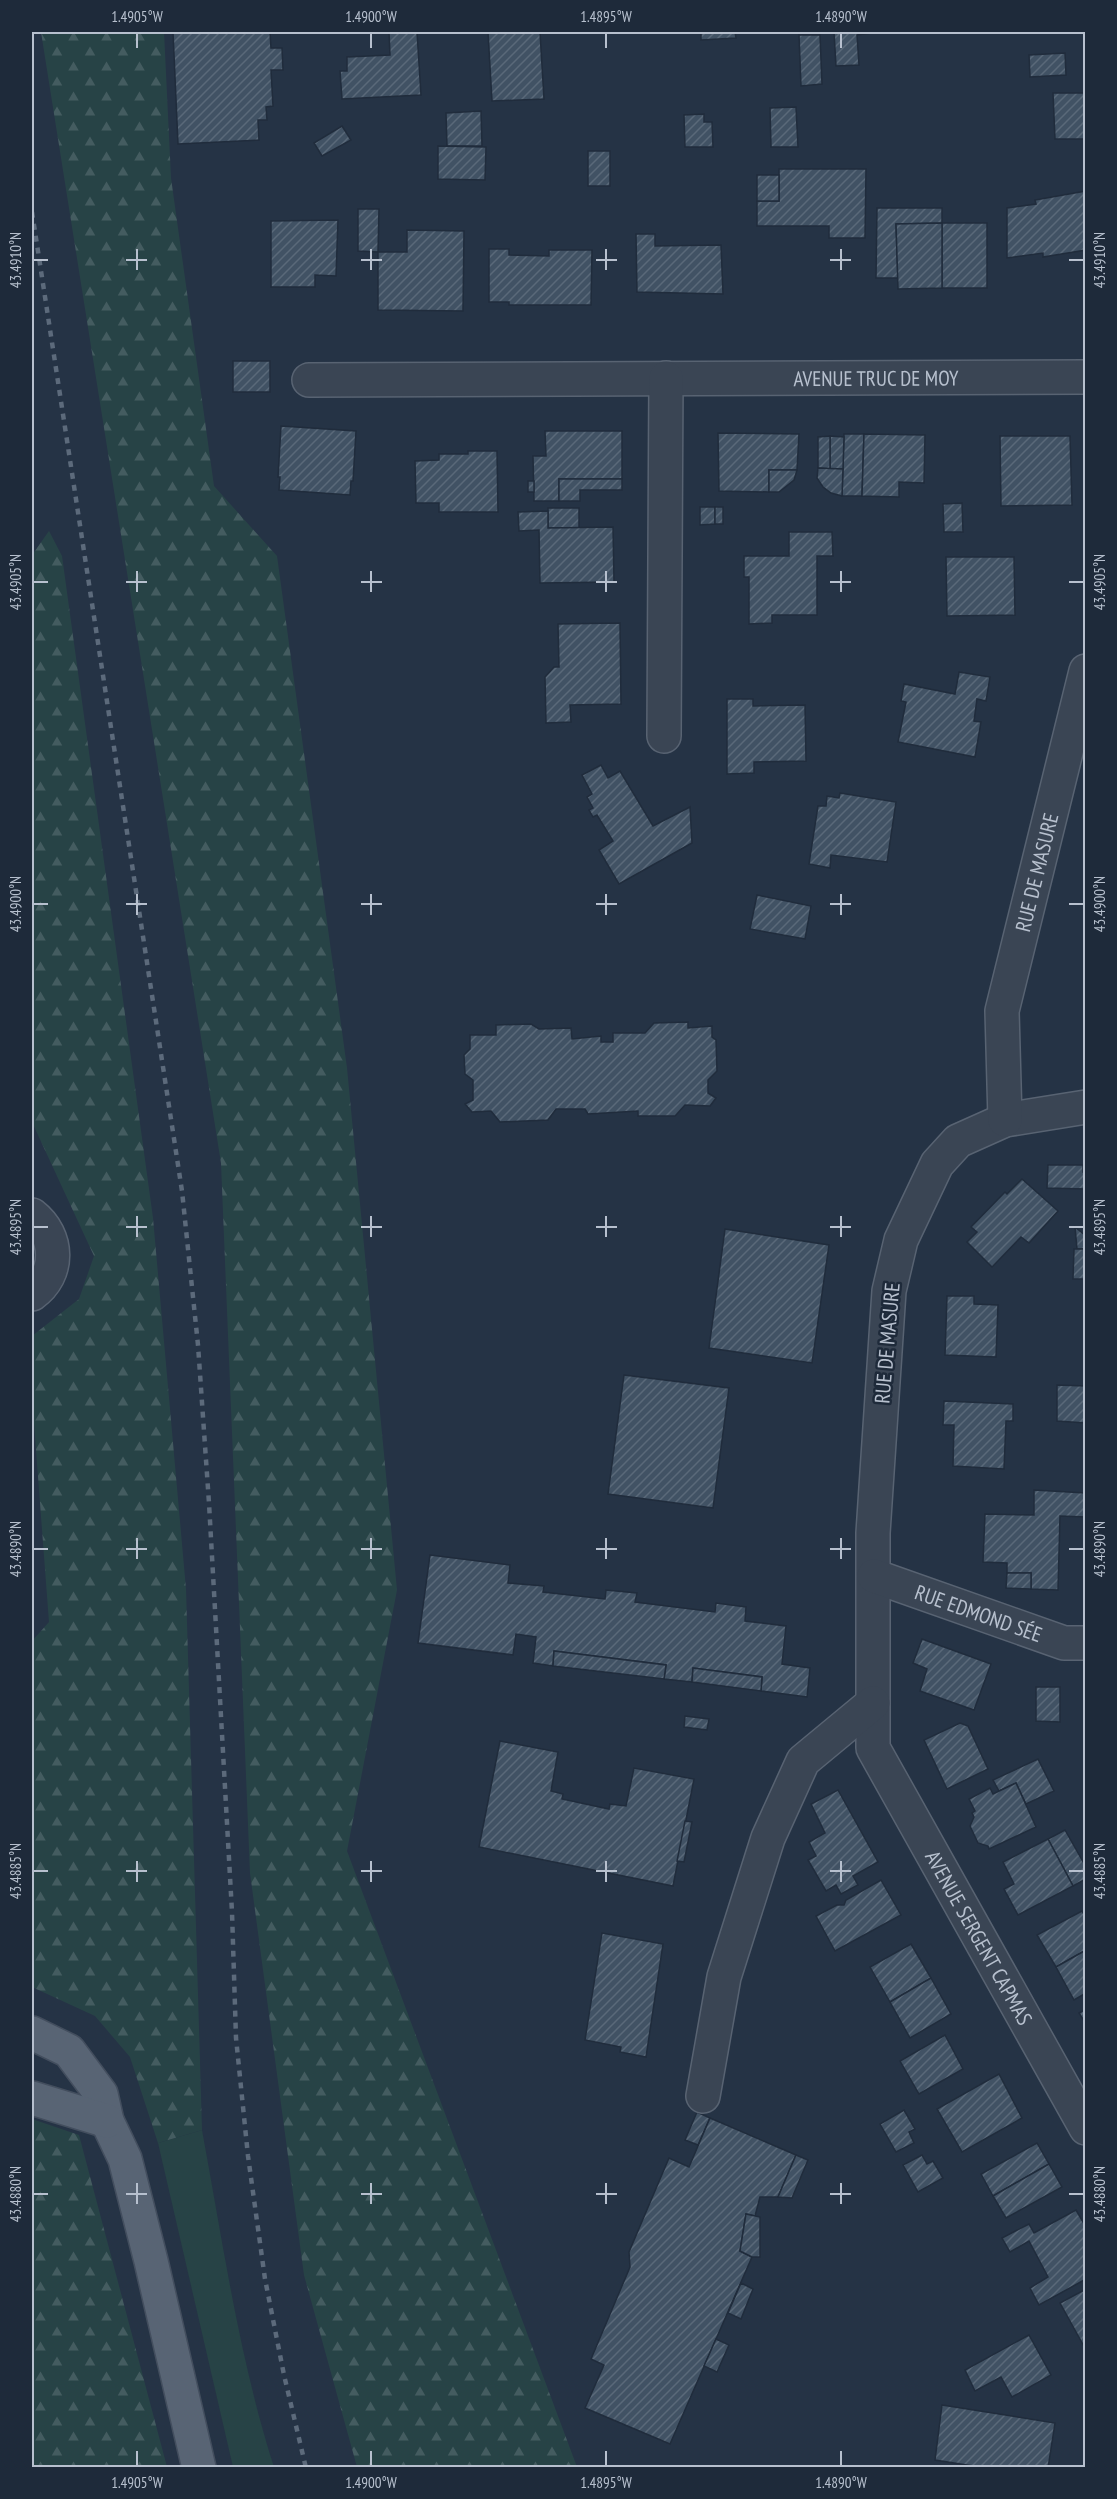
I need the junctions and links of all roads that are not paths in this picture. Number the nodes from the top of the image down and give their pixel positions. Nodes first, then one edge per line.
1 (1086, 377) edge
2 (666, 378) junction
3 (309, 380) dead end
4 (1086, 671) edge
5 (664, 736) dead end
6 (1086, 1107) edge
7 (1005, 1120) junction
8 (32, 1190) edge
9 (36, 1218) edge
10 (32, 1294) edge
11 (874, 1576) junction
12 (1086, 1643) edge
13 (873, 1703) junction
14 (873, 1748) joint
15 (32, 2033) edge
16 (703, 2096) dead end
17 (32, 2098) edge
18 (107, 2121) junction
19 (1086, 2128) edge
20 (199, 2468) edge

1 - 2 street, AVENUE TRUC DE MOY
2 - 3 street, AVENUE TRUC DE MOY
2 - 5 street
4 - 7 street, RUE DE MASURE
6 - 7 street
7 - 11 street, RUE DE MASURE
8 - 9 street
9 - 10 street
11 - 12 street, RUE EDMOND SÉE
11 - 13 street, RUE DE MASURE
13 - 14 street, RUE DE MASURE
13 - 16 street
14 - 19 street, AVENUE SERGENT CAPMAS
15 - 18 main road
17 - 18 main road
18 - 20 main road

